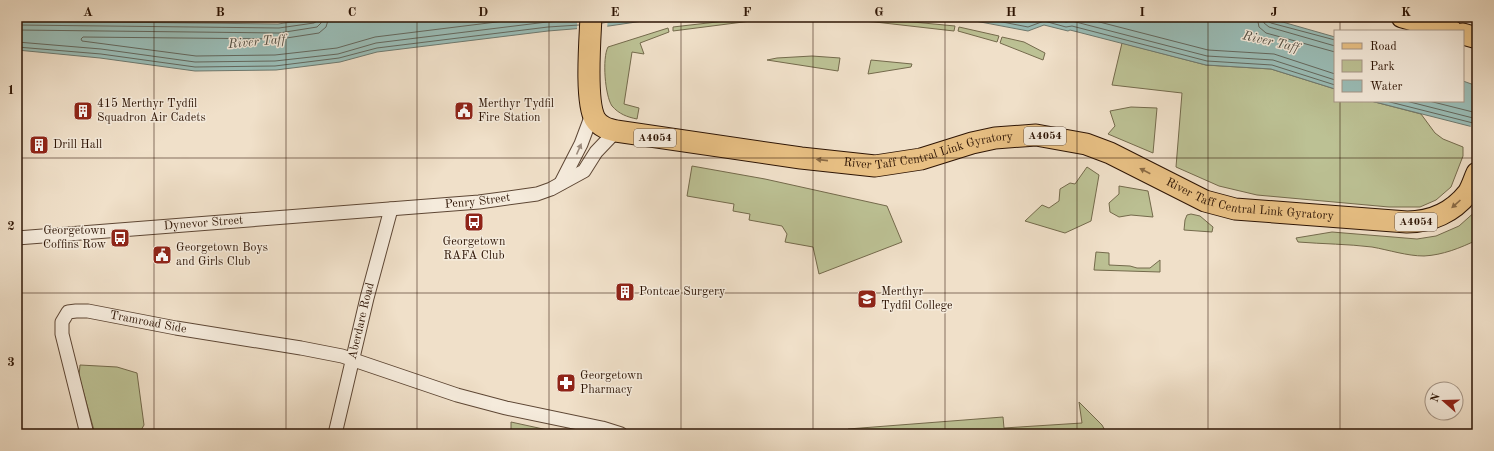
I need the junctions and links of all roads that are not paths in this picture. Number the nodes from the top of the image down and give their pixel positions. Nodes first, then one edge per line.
1 (1402, 17) edge
2 (1428, 20) edge
3 (591, 27) edge
4 (1450, 30) edge
5 (1464, 34) edge
6 (1477, 38) edge
7 (593, 112) junction
8 (616, 131) junction
9 (1477, 172) edge
10 (561, 183) junction
11 (391, 209) junction
12 (17, 238) edge
13 (352, 359) junction
14 (87, 434) edge
15 (335, 434) edge
16 (621, 434) edge

1 - 2 main road
2 - 4 main road
3 - 7 main road, A4054
5 - 6 main road
7 - 8 main road, River Taff Central Link Gyratory / A4054
10 -> 7 street
9 -> 8 main road, River Taff Central Link Gyratory / A4054
8 - 10 street, Penry Street
10 - 11 street, Penry Street
11 - 12 street, Dynevor Street
11 - 13 street, Aberdare Road
13 - 14 street, Tramroad Side
13 - 15 street, Aberdare Road
13 - 16 street

